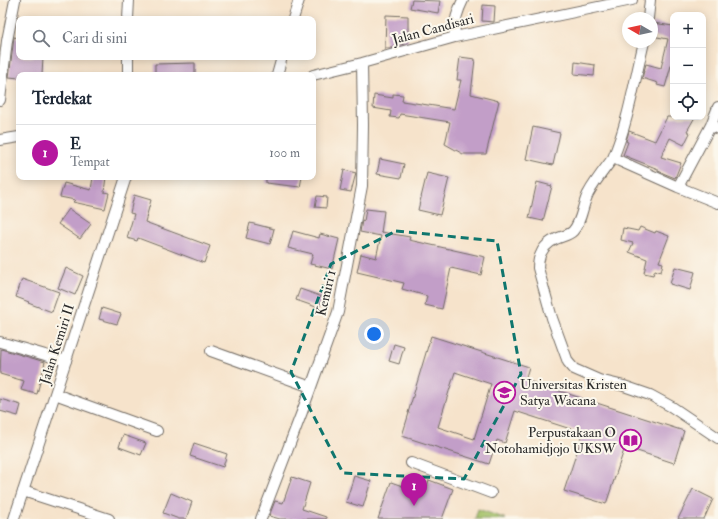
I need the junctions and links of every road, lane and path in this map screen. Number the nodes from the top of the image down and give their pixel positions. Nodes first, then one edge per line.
1 (16, 0) edge
2 (129, 0) edge
3 (299, 0) edge
4 (463, 0) edge
5 (632, 0) edge
6 (650, 0) edge
7 (649, 12) edge
8 (128, 16) edge
9 (294, 16) edge
10 (455, 37) junction
11 (643, 48) edge
12 (128, 60) edge
13 (281, 60) edge
14 (362, 63) junction
15 (128, 72) edge
16 (278, 72) edge
17 (316, 74) edge
18 (0, 100) edge
19 (718, 107) edge
20 (714, 127) edge
21 (16, 137) edge
22 (0, 140) edge
23 (612, 158) junction
24 (125, 180) edge
25 (678, 187) junction
26 (718, 203) edge
27 (0, 342) edge
28 (211, 352) dead end
29 (66, 361) junction
30 (311, 388) junction
31 (55, 394) junction
32 (157, 431) dead end
33 (718, 438) edge
34 (411, 463) dead end
35 (23, 492) junction
36 (491, 493) dead end
37 (14, 519) edge
38 (109, 519) edge
39 (261, 519) edge

1 - 18 street
2 - 8 street
3 - 9 street
4 - 10 street
5 - 10 street, Jalan Candisari
6 - 7 street
10 - 14 street, Jalan Candisari
11 - 23 street
12 - 15 street
13 - 16 street
14 - 17 street, Jalan Candisari
14 - 30 street, Kemiri 1
19 - 20 street
20 - 25 street
21 - 22 street
23 - 25 street
23 - 33 street
24 - 29 street, Jalan Kemiri II
25 - 26 street
27 - 29 street
28 - 30 street
29 - 31 street, Jalan Kemiri II
30 - 39 street, Kemiri 1
31 - 32 street
31 - 35 street, Jalan Kemiri II
34 - 36 street
35 - 37 street, Jalan Kemiri II
35 - 38 street

